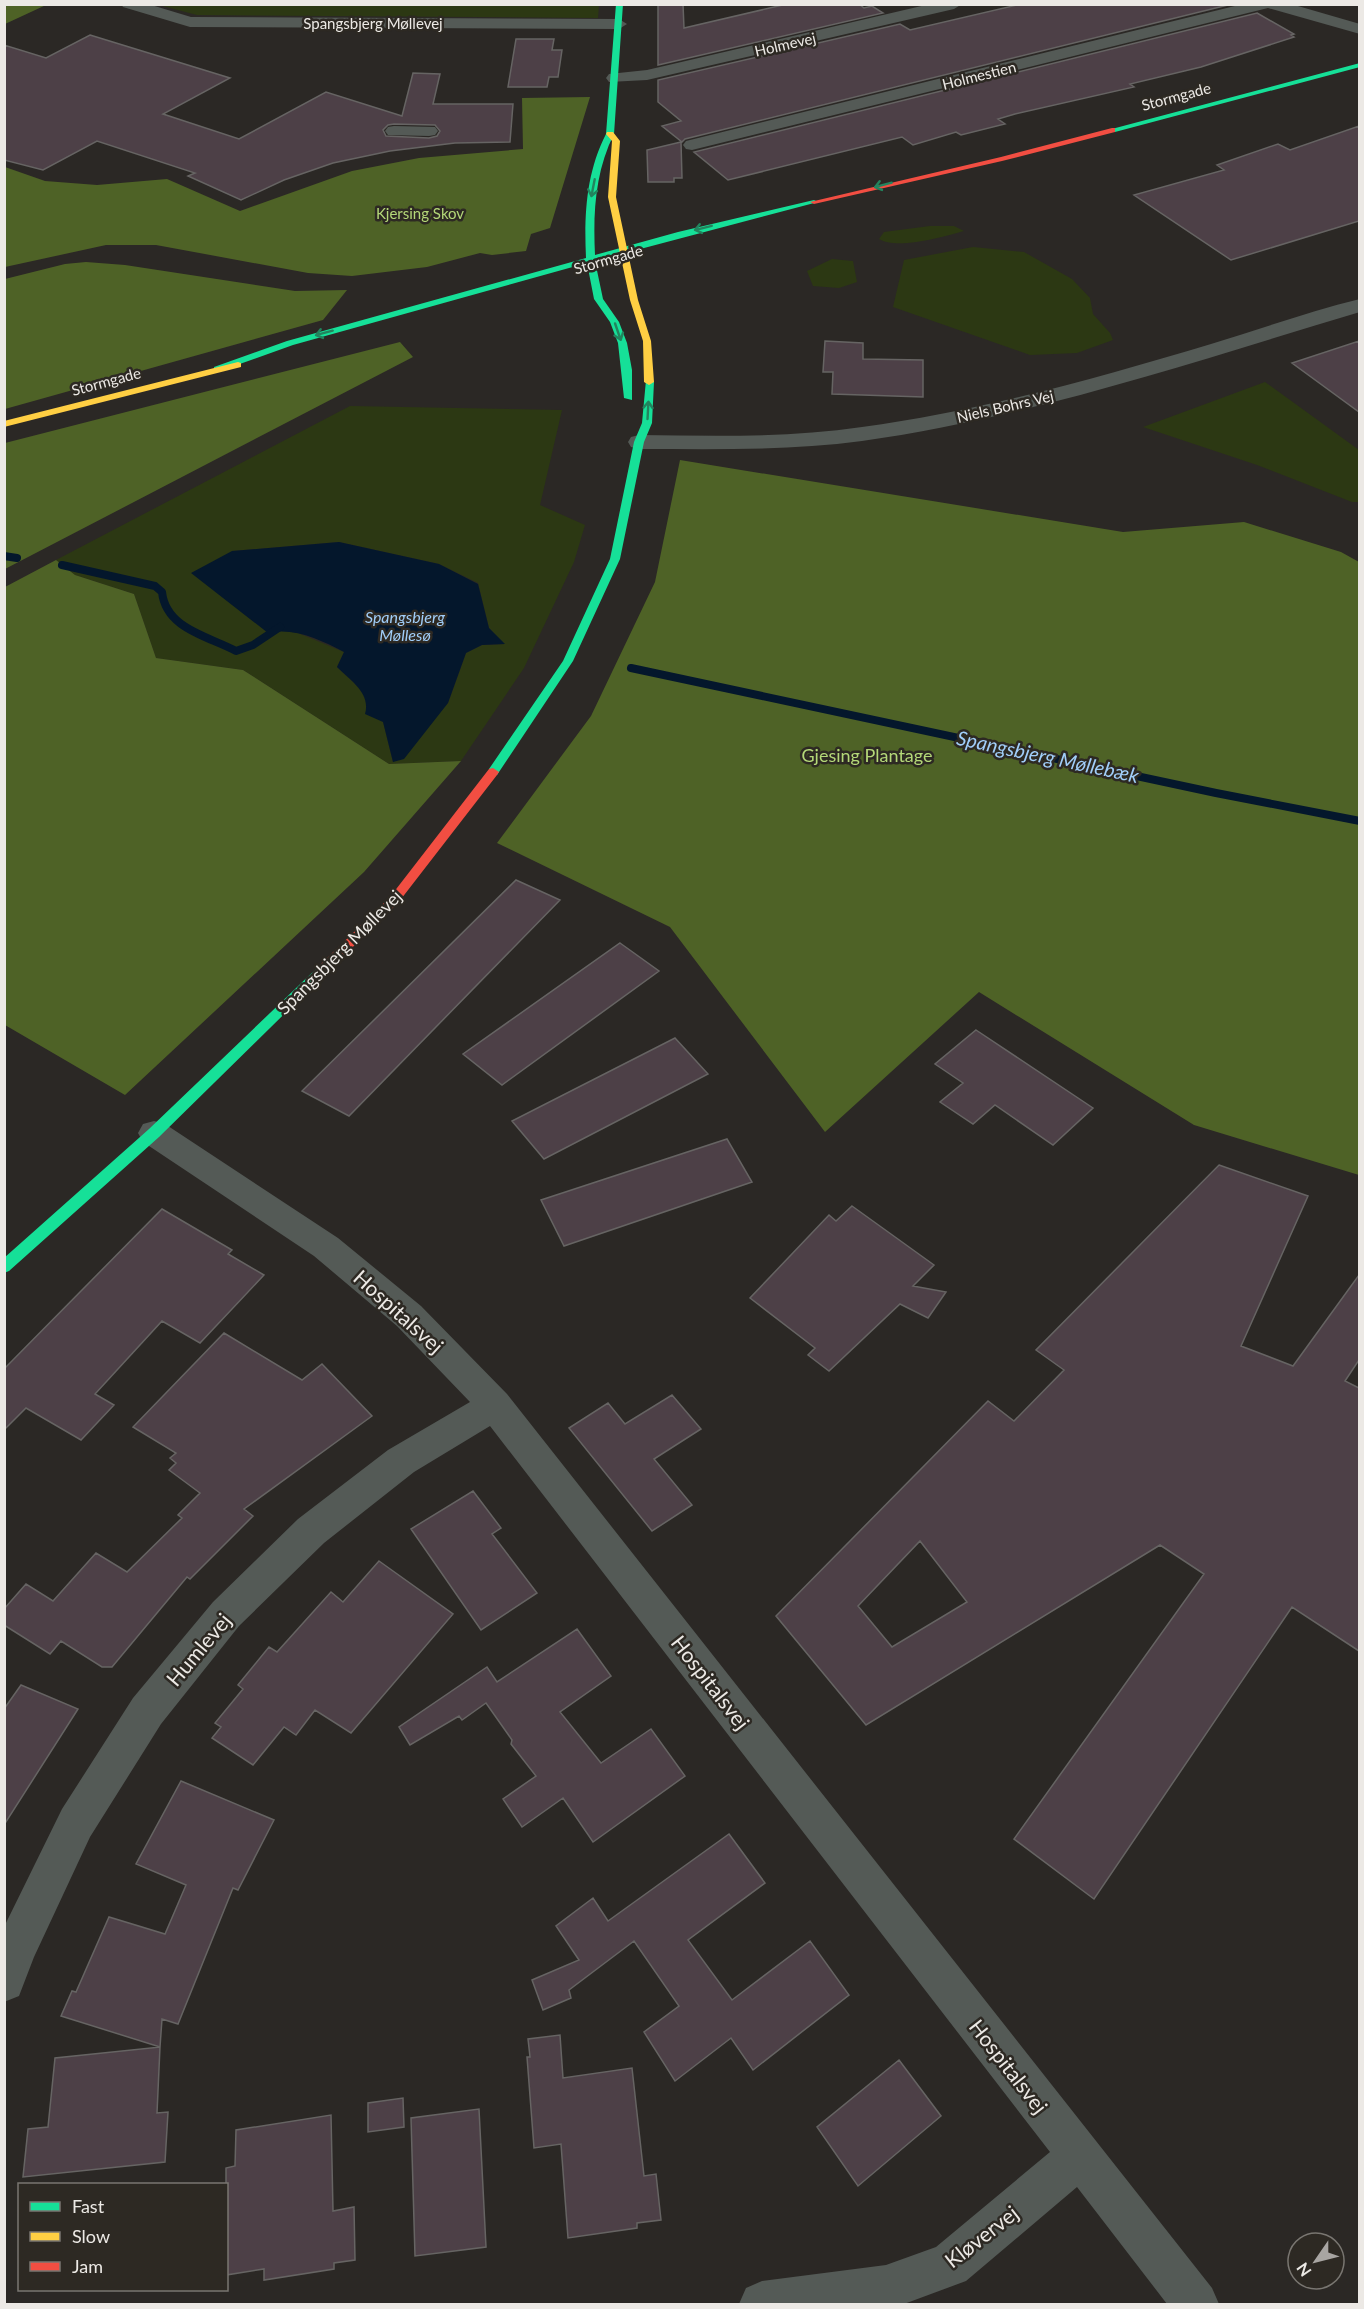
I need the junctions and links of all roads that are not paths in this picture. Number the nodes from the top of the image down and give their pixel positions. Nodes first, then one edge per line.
1 (129, 4) edge
2 (620, 4) edge
3 (954, 4) edge
4 (1265, 4) edge
5 (1271, 4) edge
6 (619, 24) junction
7 (1359, 29) edge
8 (1359, 65) edge
9 (615, 78) junction
10 (394, 131) dead end
11 (429, 131) dead end
12 (610, 134) junction
13 (692, 145) dead end
14 (1002, 159) junction
15 (853, 208) dead end
16 (610, 269) junction
17 (1359, 305) edge
18 (361, 338) dead end
19 (338, 344) junction
20 (217, 369) junction
21 (4, 424) edge
22 (633, 427) junction
23 (154, 1133) junction
24 (4, 1267) edge
25 (495, 1405) junction
26 (4, 1981) edge
27 (1079, 2156) junction
28 (762, 2304) edge
29 (1196, 2304) edge

1 - 6 street, Spangsbjerg Møllevej
2 - 6 street, Spangsbjerg Møllevej
3 - 9 street, Holmevej
4 - 13 street, Holmestien
5 - 7 street
6 - 9 street, Spangsbjerg Møllevej
8 - 14 street, Stormgade
9 - 12 street, Spangsbjerg Møllevej
10 - 11 street
12 - 16 street, Spangsbjerg Møllevej
12 -> 16 street, Spangsbjerg Møllevej
14 - 15 street, Stormgade
14 -> 16 street, Stormgade
16 - 19 street
16 -> 20 street, Stormgade
16 -> 22 street, Spangsbjerg Møllevej
22 -> 16 street, Spangsbjerg Møllevej
17 - 22 street, Niels Bohrs Vej
18 - 19 street, Stormgade
19 - 20 street, Stormgade
20 - 21 street, Stormgade
22 - 23 street, Spangsbjerg Møllevej
23 - 24 street, Spangsbjerg Møllevej
23 - 25 street, Hospitalsvej
25 - 26 street, Humlevej
25 - 27 street, Hospitalsvej
27 - 28 street, Kløvervej
27 - 29 street, Hospitalsvej

